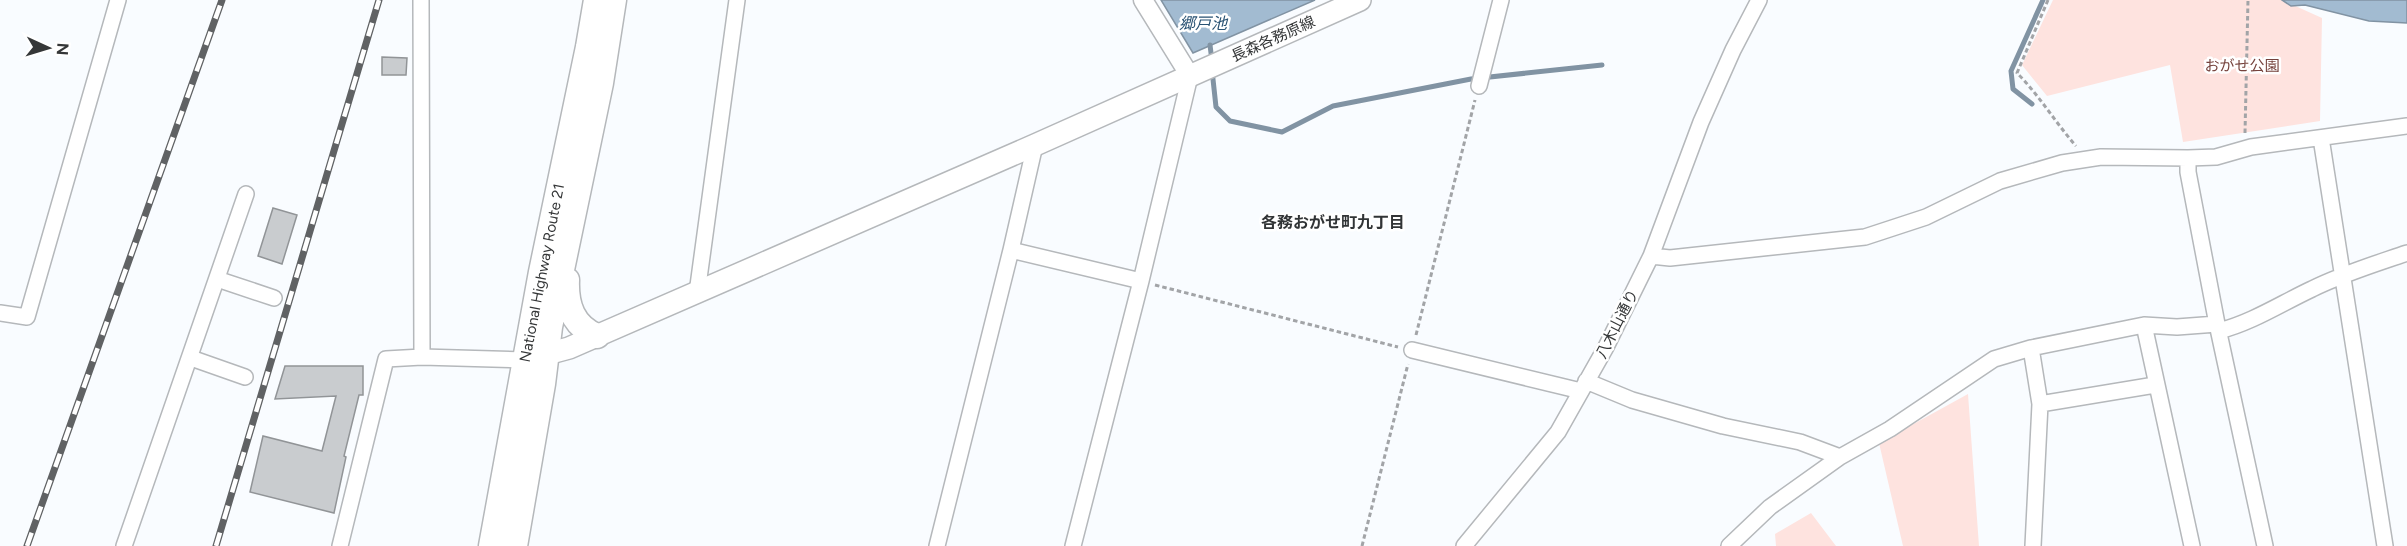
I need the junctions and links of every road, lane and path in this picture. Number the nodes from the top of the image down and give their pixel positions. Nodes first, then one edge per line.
1 (118, 0) edge
2 (421, 0) edge
3 (596, 0) edge
4 (614, 0) edge
5 (737, 0) edge
6 (1143, 0) edge
7 (1360, 0) edge
8 (1501, 0) edge
9 (2048, 0) edge
10 (2248, 0) edge
11 (1756, 6) edge
12 (1204, 69) junction
13 (1479, 86) joint
14 (2407, 126) edge
15 (2321, 138) junction
16 (1035, 145) junction
17 (2245, 149) junction
18 (2188, 158) junction
19 (2087, 159) junction
20 (246, 194) dead end
21 (568, 239) junction
22 (1011, 250) junction
23 (2407, 253) edge
24 (1652, 256) junction
25 (2343, 276) junction
26 (217, 279) junction
27 (1141, 281) junction
28 (697, 293) junction
29 (274, 298) dead end
30 (0, 313) edge
31 (2144, 325) junction
32 (2218, 327) junction
33 (597, 336) junction
34 (2031, 348) junction
35 (1412, 351) junction
36 (422, 357) junction
37 (191, 358) junction
38 (536, 358) junction
39 (245, 377) dead end
40 (2155, 385) junction
41 (1583, 386) junction
42 (2040, 404) junction
43 (1840, 457) junction
44 (124, 546) edge
45 (340, 546) edge
46 (491, 546) edge
47 (515, 546) edge
48 (937, 546) edge
49 (1073, 546) edge
50 (1362, 546) edge
51 (1464, 546) edge
52 (1729, 546) edge
53 (2033, 546) edge
54 (2192, 546) edge
55 (2265, 546) edge
56 (2385, 546) edge

1 - 30 street
2 - 36 street
3 - 38 highway, National Highway Route 21
4 - 21 highway, National Highway Route 21
5 - 28 street
6 - 12 street
7 - 12 main road, 長森各務原線
8 - 13 street
9 - 19 path
10 - 17 path
11 - 24 street, 八木山通り
12 - 16 main road, 長森各務原線
12 - 27 street
13 - 35 path
14 - 15 street
15 - 17 street
15 - 25 street
16 - 22 street
16 - 28 main road, 長森各務原線
17 - 18 street
18 - 19 street
18 - 32 street
19 - 24 street
20 - 26 street
21 - 33 highway
21 - 38 highway, National Highway Route 21
22 - 27 street
22 - 48 street
23 - 25 street
24 - 41 street, 八木山通り
25 - 32 street
25 - 56 street
26 - 29 street
26 - 37 street
27 - 35 path
27 - 49 street
28 - 33 main road, 長森各務原線
31 - 32 street
31 - 34 street
31 - 40 street
32 - 55 street
33 - 38 main road, 長森各務原線
34 - 42 street
34 - 43 street
35 - 41 street
35 - 50 path
36 - 38 street
36 - 45 street
37 - 39 street
37 - 44 street
38 - 46 highway, National Highway Route 21
38 - 47 highway, National Highway Route 21
40 - 42 street
40 - 54 street
41 - 43 street
41 - 51 street, 八木山通り
42 - 53 street
43 - 52 street

